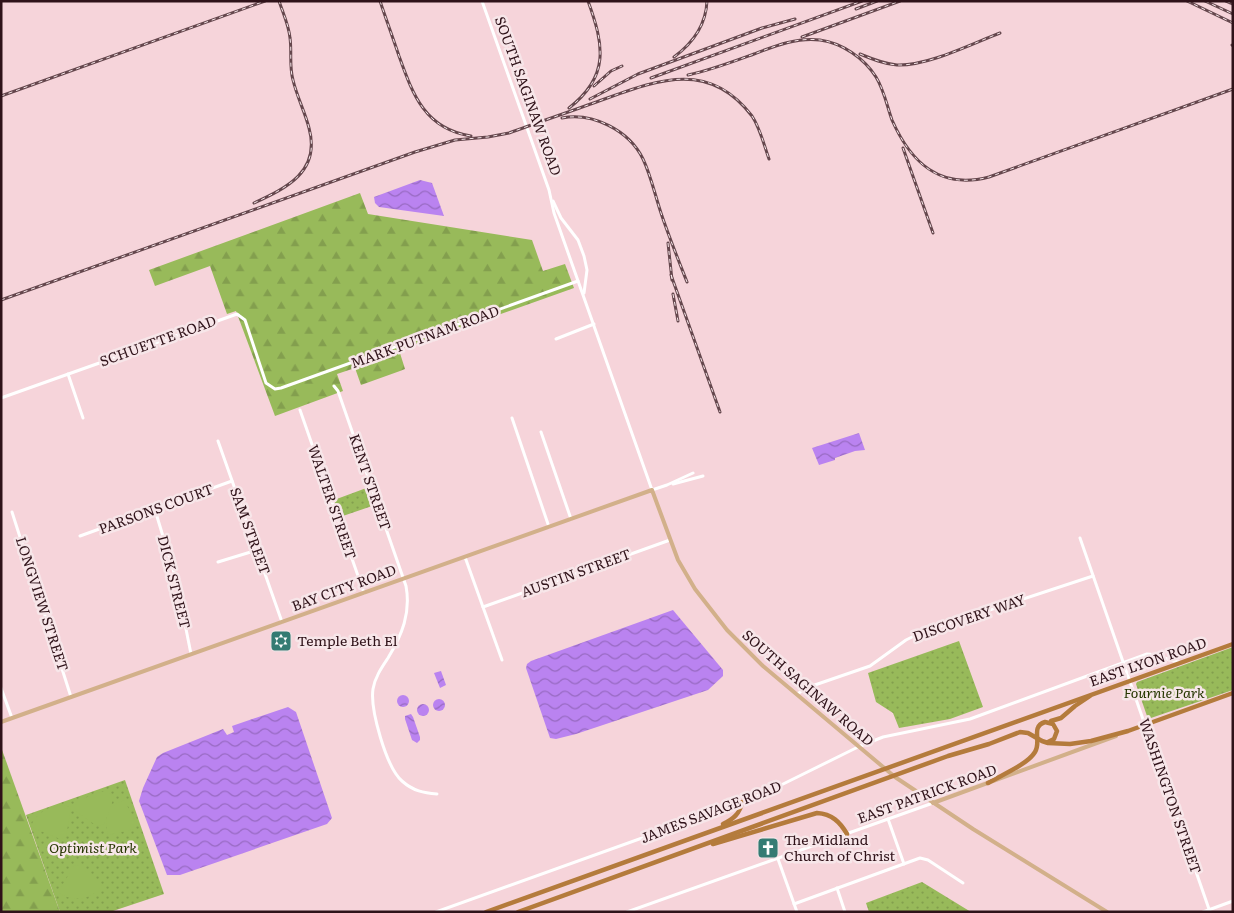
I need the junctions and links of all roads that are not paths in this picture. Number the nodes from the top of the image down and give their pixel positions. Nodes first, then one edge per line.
1 (482, 1) edge
2 (552, 198) junction
3 (578, 282) junction
4 (584, 296) junction
5 (594, 324) junction
6 (556, 339) dead end
7 (68, 374) junction
8 (334, 386) dead end
9 (271, 388) joint
10 (1, 398) edge
11 (300, 410) dead end
12 (83, 418) dead end
13 (512, 418) dead end
14 (541, 432) dead end
15 (218, 441) dead end
16 (693, 473) dead end
17 (703, 476) dead end
18 (232, 481) junction
19 (667, 485) junction
20 (652, 490) junction
21 (155, 510) junction
22 (12, 512) dead end
23 (570, 519) junction
24 (549, 527) junction
25 (80, 536) dead end
26 (1080, 538) dead end
27 (670, 540) junction
28 (256, 550) junction
29 (465, 557) junction
30 (218, 562) dead end
31 (1093, 576) junction
32 (403, 579) junction
33 (364, 593) junction
34 (483, 607) junction
35 (282, 622) junction
36 (1233, 644) edge
37 (191, 654) junction
38 (502, 660) dead end
39 (1123, 662) junction
40 (1182, 662) junction
41 (1129, 680) junction
42 (1, 688) edge
43 (1095, 693) junction
44 (1233, 693) edge
45 (797, 694) junction
46 (71, 697) junction
47 (12, 718) junction
48 (1, 722) edge
49 (1047, 722) junction
50 (1145, 725) junction
51 (1128, 731) junction
52 (1038, 738) junction
53 (1044, 742) junction
54 (858, 747) junction
55 (1015, 768) junction
56 (1012, 775) junction
57 (988, 783) junction
58 (437, 794) dead end
59 (742, 802) junction
60 (932, 803) junction
61 (888, 819) junction
62 (705, 833) junction
63 (847, 834) junction
64 (669, 857) junction
65 (778, 859) junction
66 (904, 864) junction
67 (963, 883) dead end
68 (837, 888) junction
69 (1233, 901) edge
70 (794, 904) junction
71 (633, 911) edge
72 (1209, 911) edge
73 (436, 912) edge
74 (486, 912) edge
75 (518, 912) edge
76 (627, 912) edge
77 (796, 912) edge
78 (845, 912) edge
79 (1106, 912) edge
80 (1203, 912) edge

1 - 2 street, SOUTH SAGINAW ROAD
2 - 3 street, SOUTH SAGINAW ROAD
2 - 4 street, SOUTH SAGINAW ROAD
3 - 4 street, SOUTH SAGINAW ROAD
3 - 9 street, MARK PUTNAM ROAD
4 - 5 street, SOUTH SAGINAW ROAD
5 - 6 street
5 - 20 street, SOUTH SAGINAW ROAD
7 - 9 street, SCHUETTE ROAD
7 - 10 street, SCHUETTE ROAD
7 - 12 street
8 - 32 street, KENT STREET
11 - 33 street, WALTER STREET
13 - 24 street
14 - 23 street
15 - 18 street, SAM STREET
16 - 19 street, BAY CITY ROAD
17 - 19 street
18 - 21 street, PARSONS COURT
18 - 28 street, SAM STREET
19 - 20 street, BAY CITY ROAD
20 - 23 main road, BAY CITY ROAD
20 - 27 main road, SOUTH SAGINAW ROAD
21 - 25 street, PARSONS COURT
21 - 37 street, DICK STREET
22 - 46 street, LONGVIEW STREET
23 - 24 main road, BAY CITY ROAD
24 - 29 main road, BAY CITY ROAD
26 - 31 street, WASHINGTON STREET
27 - 34 street, AUSTIN STREET
27 - 45 main road, SOUTH SAGINAW ROAD
28 - 30 street
28 - 35 street, SAM STREET
29 - 32 main road, BAY CITY ROAD
29 - 34 street
31 - 39 street, WASHINGTON STREET
31 - 45 street, DISCOVERY WAY
32 - 33 main road, BAY CITY ROAD
32 - 58 street, KENT STREET
33 - 35 main road, BAY CITY ROAD
34 - 38 street
35 - 37 main road, BAY CITY ROAD
36 - 40 highway, EAST LYON ROAD
37 - 46 main road, BAY CITY ROAD
39 - 40 street, JAMES SAVAGE ROAD
39 - 41 street, WASHINGTON STREET
39 - 54 street, JAMES SAVAGE ROAD
40 - 41 highway, EAST LYON ROAD
41 - 43 highway, EAST LYON ROAD
41 - 50 street, WASHINGTON STREET
42 - 47 street
43 - 49 highway
43 - 62 highway, EAST LYON ROAD
44 - 50 highway, EAST PATRICK ROAD
45 - 54 main road, SOUTH SAGINAW ROAD
46 - 47 main road, BAY CITY ROAD
47 - 48 main road, BAY CITY ROAD
49 - 52 highway
49 - 53 highway
50 - 51 highway, EAST PATRICK ROAD
50 - 72 street, WASHINGTON STREET
51 - 53 highway
51 - 56 main road, EAST PATRICK ROAD
52 - 53 highway
52 - 55 highway
52 - 64 highway
54 - 59 street, JAMES SAVAGE ROAD
54 - 60 main road, SOUTH SAGINAW ROAD
55 - 56 highway
55 - 57 highway
56 - 57 main road, EAST PATRICK ROAD
57 - 60 main road, EAST PATRICK ROAD
59 - 62 highway
59 - 73 street, JAMES SAVAGE ROAD
60 - 61 street, EAST PATRICK ROAD
60 - 79 main road, SOUTH SAGINAW ROAD
61 - 63 street, EAST PATRICK ROAD
61 - 66 street
62 - 74 highway
63 - 64 highway
63 - 65 street, EAST PATRICK ROAD
64 - 75 highway
65 - 70 street
65 - 71 street, EAST PATRICK ROAD
66 - 67 street
66 - 68 street
68 - 70 street
68 - 78 street
69 - 72 street
70 - 77 street
71 - 76 street, EAST PATRICK ROAD
72 - 80 street

